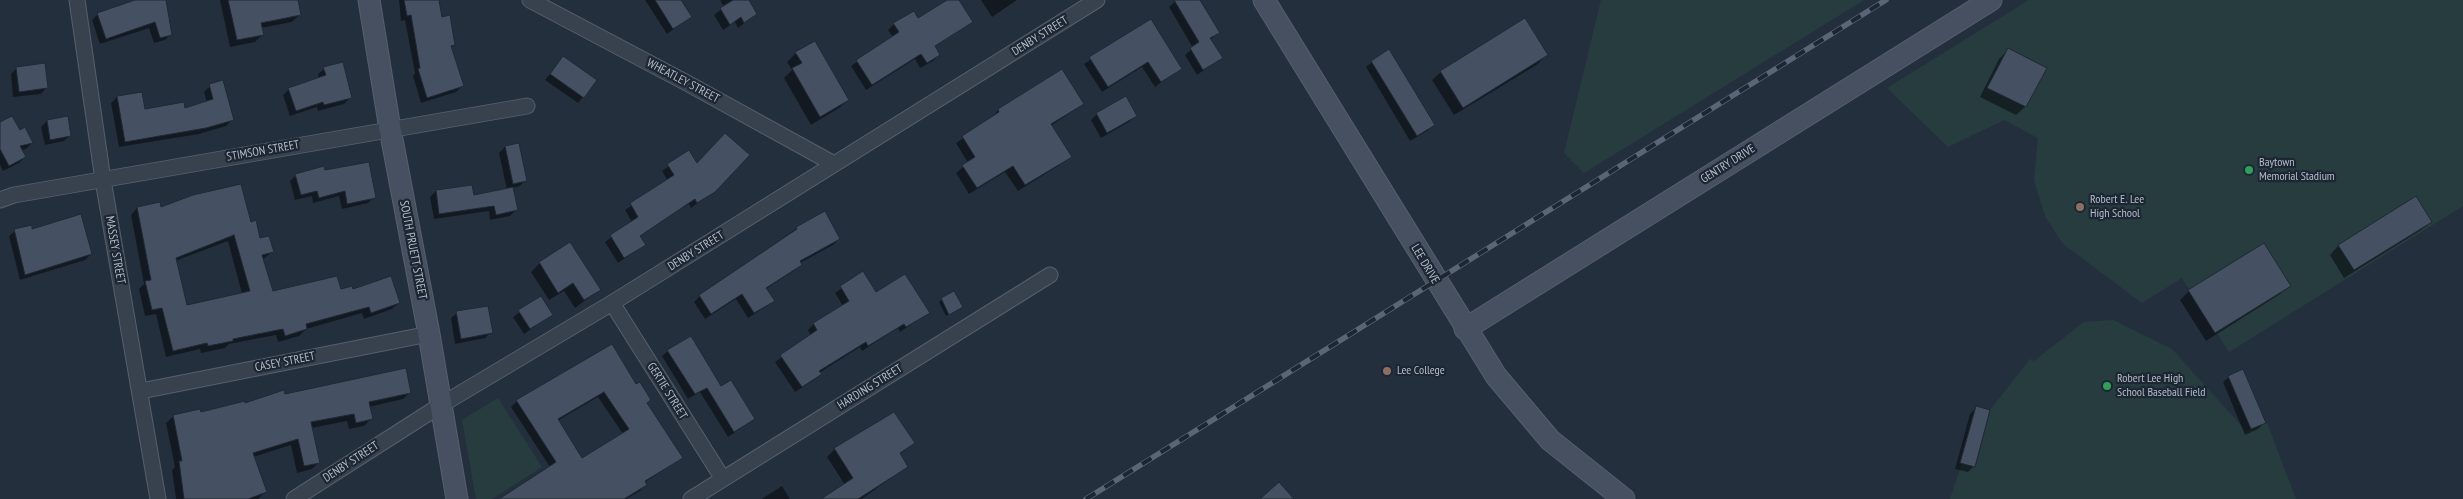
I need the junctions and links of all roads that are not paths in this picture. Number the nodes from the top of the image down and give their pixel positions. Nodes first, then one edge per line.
1 (77, 0) edge
2 (369, 0) edge
3 (1097, 0) edge
4 (1264, 0) edge
5 (1991, 0) edge
6 (541, 2) edge
7 (527, 106) dead end
8 (390, 129) junction
9 (834, 164) junction
10 (103, 180) junction
11 (0, 200) edge
12 (1050, 275) dead end
13 (612, 303) junction
14 (1465, 329) junction
15 (429, 334) junction
16 (141, 390) junction
17 (441, 405) junction
18 (723, 479) junction
19 (158, 499) edge
20 (294, 499) edge
21 (457, 499) edge
22 (691, 499) edge
23 (1624, 499) edge

1 - 10 street, MASSEY STREET
2 - 8 street, SOUTH PRUETT STREET
3 - 9 street, DENBY STREET
4 - 14 street, LEE DRIVE
5 - 14 street, GENTRY DRIVE
6 - 9 street, WHEATLEY STREET
7 - 8 street, STIMSON STREET
8 - 10 street, STIMSON STREET
8 - 15 street, SOUTH PRUETT STREET
9 - 13 street, DENBY STREET
10 - 11 street, STIMSON STREET
10 - 16 street, MASSEY STREET
12 - 18 street, HARDING STREET
13 - 17 street, DENBY STREET
13 - 18 street, GERTIE STREET
14 - 23 street, LEE DRIVE
15 - 16 street, CASEY STREET
15 - 17 street, SOUTH PRUETT STREET
16 - 19 street, MASSEY STREET
17 - 20 street, DENBY STREET
17 - 21 street, SOUTH PRUETT STREET
18 - 22 street, HARDING STREET

